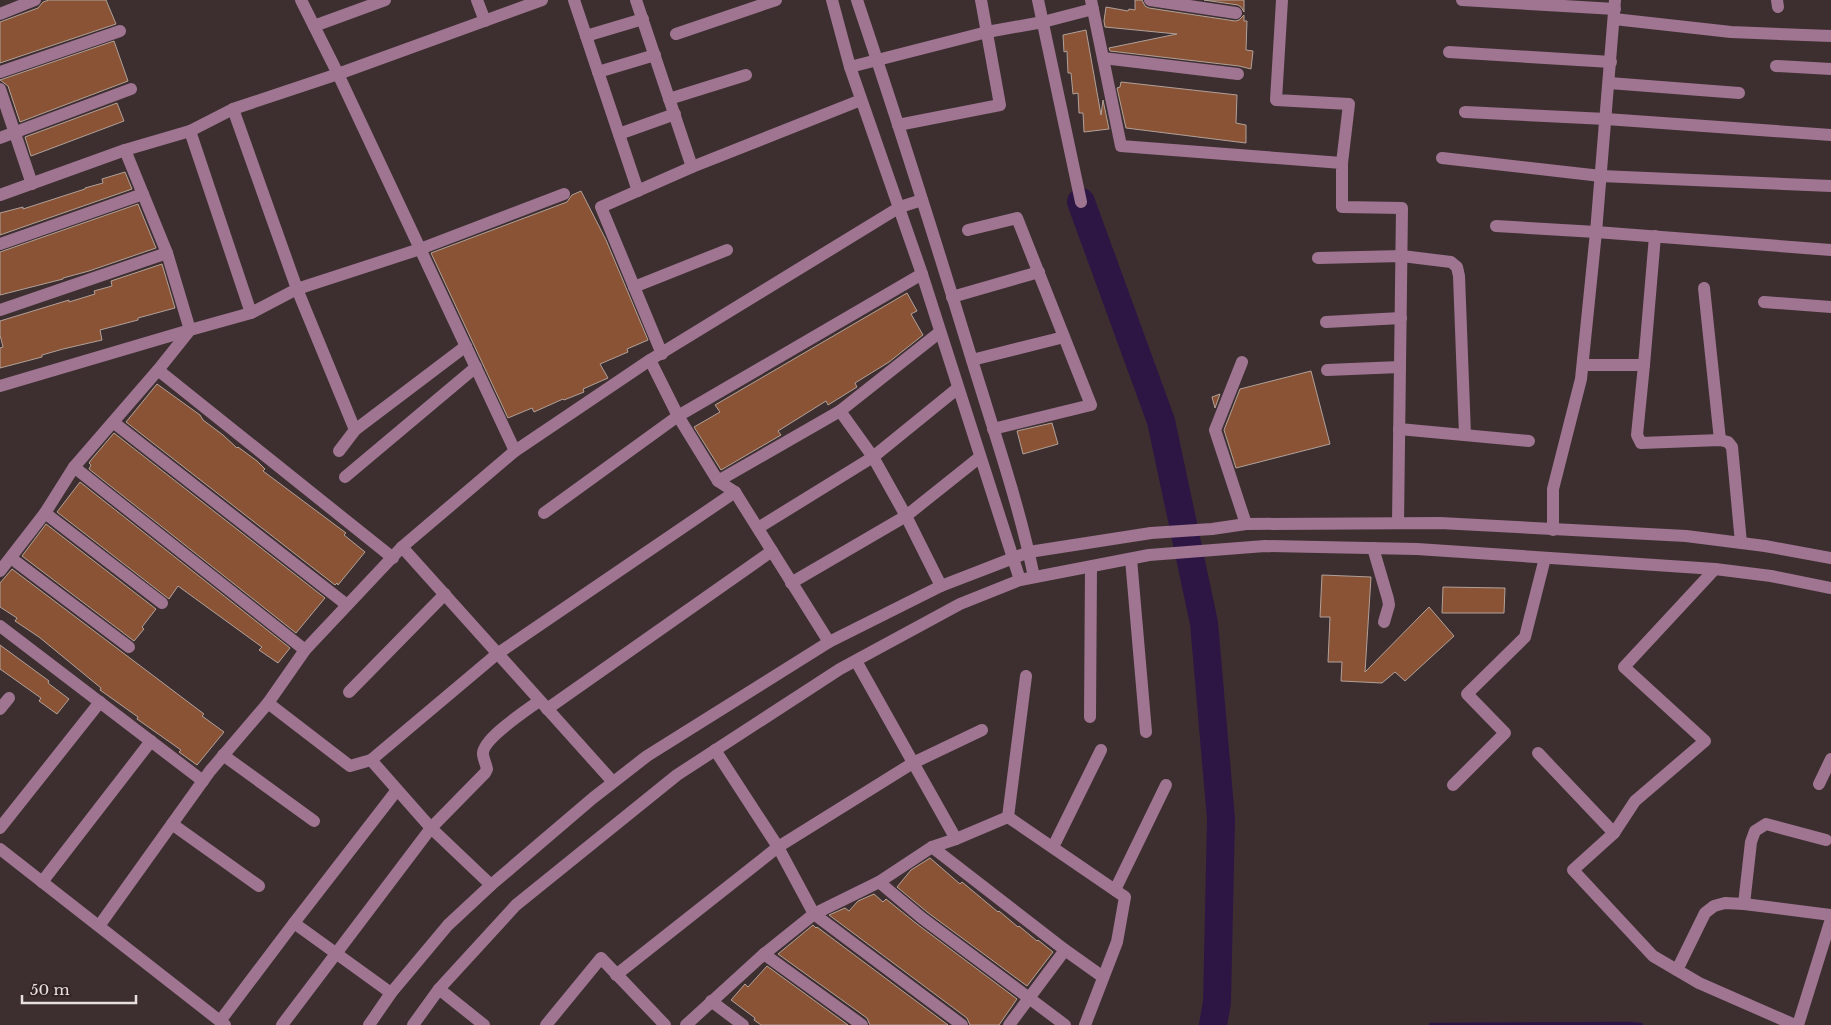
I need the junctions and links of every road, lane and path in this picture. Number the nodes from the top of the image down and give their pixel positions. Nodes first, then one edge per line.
1 (32, 0) edge
2 (301, 0) edge
3 (385, 0) edge
4 (477, 0) edge
5 (542, 0) edge
6 (574, 0) edge
7 (636, 0) edge
8 (776, 0) edge
9 (832, 0) edge
10 (857, 0) edge
11 (981, 0) edge
12 (1038, 0) edge
13 (1150, 0) edge
14 (1282, 0) edge
15 (1462, 0) edge
16 (1092, 5) edge
17 (1615, 9) edge
18 (1236, 13) dead end
19 (0, 14) edge
20 (643, 19) junction
21 (485, 22) junction
22 (1043, 22) junction
23 (314, 26) junction
24 (120, 31) dead end
25 (987, 32) junction
26 (676, 34) dead end
27 (586, 36) junction
28 (1831, 36) edge
29 (1449, 52) dead end
30 (655, 55) junction
31 (1103, 58) junction
32 (877, 60) junction
33 (1610, 62) junction
34 (1776, 66) dead end
35 (850, 67) junction
36 (1831, 70) edge
37 (0, 72) edge
38 (598, 72) junction
39 (338, 74) junction
40 (1238, 74) dead end
41 (746, 75) dead end
42 (1609, 83) junction
43 (0, 89) edge
44 (131, 89) dead end
45 (1739, 92) dead end
46 (670, 99) junction
47 (861, 100) junction
48 (233, 108) junction
49 (1465, 112) dead end
50 (674, 114) junction
51 (1606, 119) junction
52 (898, 125) junction
53 (190, 131) junction
54 (15, 132) junction
55 (619, 134) junction
56 (1831, 135) edge
57 (0, 138) edge
58 (125, 150) junction
59 (1442, 158) dead end
60 (1342, 163) junction
61 (692, 167) junction
62 (1601, 176) junction
63 (32, 184) junction
64 (1831, 186) edge
65 (638, 191) junction
66 (143, 194) junction
67 (564, 194) dead end
68 (0, 195) edge
69 (922, 200) junction
70 (1081, 202) dead end
71 (900, 207) junction
72 (1496, 226) dead end
73 (968, 230) dead end
74 (1596, 232) junction
75 (1654, 236) junction
76 (0, 244) edge
77 (420, 249) junction
78 (727, 250) dead end
79 (1831, 250) edge
80 (166, 253) junction
81 (1402, 256) junction
82 (1318, 258) dead end
83 (1039, 272) junction
84 (922, 274) junction
85 (634, 287) junction
86 (1704, 288) dead end
87 (297, 289) junction
88 (952, 297) junction
89 (1764, 302) dead end
90 (1831, 306) edge
91 (0, 310) edge
92 (250, 313) junction
93 (1401, 318) junction
94 (1326, 322) dead end
95 (190, 330) junction
96 (940, 332) junction
97 (1064, 337) junction
98 (466, 346) junction
99 (656, 357) junction
100 (972, 360) junction
101 (1242, 362) dead end
102 (1583, 365) junction
103 (1644, 365) junction
104 (476, 367) junction
105 (1400, 367) junction
106 (158, 370) junction
107 (1327, 370) dead end
108 (0, 386) edge
109 (958, 388) junction
110 (840, 411) junction
111 (678, 416) junction
112 (112, 422) junction
113 (993, 428) junction
114 (1399, 428) junction
115 (355, 430) junction
116 (1465, 435) junction
117 (1720, 440) junction
118 (1529, 441) dead end
119 (339, 451) dead end
120 (515, 451) junction
121 (980, 456) junction
122 (873, 457) junction
123 (74, 467) junction
124 (345, 477) dead end
125 (718, 481) junction
126 (734, 492) junction
127 (44, 513) junction
128 (544, 513) dead end
129 (906, 516) junction
130 (1246, 524) junction
131 (1398, 524) junction
132 (758, 528) junction
133 (1553, 530) junction
134 (1741, 543) junction
135 (402, 547) junction
136 (1373, 548) junction
137 (772, 551) junction
138 (1029, 552) junction
139 (11, 558) junction
140 (393, 558) junction
141 (1013, 558) junction
142 (1545, 558) junction
143 (1831, 558) edge
144 (1131, 559) junction
145 (1091, 567) junction
146 (1715, 569) junction
147 (0, 571) edge
148 (1034, 577) junction
149 (1020, 580) junction
150 (791, 583) junction
151 (941, 586) junction
152 (1831, 588) edge
153 (445, 594) junction
154 (162, 603) dead end
155 (347, 605) junction
156 (1384, 622) dead end
157 (0, 626) edge
158 (829, 642) junction
159 (129, 647) dead end
160 (305, 650) junction
161 (497, 654) junction
162 (856, 661) junction
163 (1026, 676) dead end
164 (349, 692) dead end
165 (9, 698) dead end
166 (100, 702) junction
167 (268, 703) junction
168 (543, 705) junction
169 (0, 709) edge
170 (1090, 717) dead end
171 (982, 730) dead end
172 (1146, 732) dead end
173 (151, 741) junction
174 (715, 750) junction
175 (1101, 750) dead end
176 (1538, 754) dead end
177 (223, 755) junction
178 (1831, 759) edge
179 (371, 760) junction
180 (913, 763) junction
181 (203, 780) junction
182 (613, 782) junction
183 (1819, 784) dead end
184 (1453, 785) dead end
185 (1166, 786) dead end
186 (397, 790) junction
187 (1008, 817) junction
188 (314, 821) dead end
189 (172, 824) junction
190 (0, 828) edge
191 (431, 828) junction
192 (1614, 833) junction
193 (956, 839) junction
194 (1826, 840) dead end
195 (778, 847) junction
196 (932, 847) junction
197 (1053, 847) junction
198 (0, 849) edge
199 (42, 882) junction
200 (879, 882) junction
201 (491, 885) junction
202 (259, 886) dead end
203 (1115, 890) junction
204 (1744, 904) junction
205 (814, 914) junction
206 (1831, 915) edge
207 (1831, 919) edge
208 (294, 923) junction
209 (99, 926) junction
210 (1065, 950) junction
211 (335, 954) junction
212 (764, 954) junction
213 (1677, 970) junction
214 (616, 975) junction
215 (1104, 977) junction
216 (439, 988) junction
217 (391, 993) junction
218 (1029, 998) junction
219 (711, 1001) junction
220 (223, 1023) edge
221 (282, 1025) edge
222 (370, 1025) edge
223 (413, 1025) edge
224 (484, 1025) edge
225 (546, 1025) edge
226 (665, 1025) edge
227 (686, 1025) edge
228 (743, 1025) edge
229 (862, 1025) edge
230 (962, 1025) edge
231 (1008, 1025) edge
232 (1065, 1025) edge
233 (1085, 1025) edge
234 (1797, 1025) edge

1 - 19 street
2 - 23 street
3 - 23 street
4 - 21 street
5 - 21 street
6 - 27 street
7 - 20 street
8 - 26 street
9 - 35 street
10 - 32 street
11 - 25 street
12 - 22 street
13 - 18 street
14 - 60 street
15 - 17 street
16 - 22 street
16 - 31 street
17 - 28 street
17 - 33 street
20 - 27 street
20 - 30 street
21 - 39 street
22 - 25 street
22 - 70 street
23 - 39 street
24 - 37 street
25 - 32 street
25 - 52 street
27 - 38 street
29 - 33 street
30 - 38 street
30 - 46 street
31 - 40 street
31 - 60 street
32 - 35 street
32 - 52 street
33 - 42 street
34 - 36 street
35 - 47 street
38 - 55 street
39 - 48 street
39 - 77 street
41 - 46 street
42 - 45 street
42 - 51 street
43 - 54 street
44 - 54 street
46 - 50 street
47 - 61 street
47 - 71 street
48 - 53 street
48 - 87 street
49 - 51 street
50 - 55 street
50 - 61 street
51 - 56 street
51 - 62 street
52 - 69 street
53 - 58 street
53 - 92 street
54 - 57 street
54 - 63 street
55 - 65 street
58 - 63 street
58 - 66 street
59 - 62 street
60 - 81 street
61 - 65 street
62 - 64 street
62 - 74 street
63 - 68 street
65 - 85 street
66 - 76 street
66 - 80 street
67 - 77 street
69 - 71 street
69 - 88 street
71 - 84 street
71 - 99 street
72 - 74 street
73 - 83 street
74 - 75 street
74 - 102 street
75 - 79 street
75 - 103 street
77 - 87 street
77 - 98 street
78 - 85 street
80 - 91 street
80 - 95 street
81 - 82 street
81 - 93 street
81 - 116 street
83 - 88 street
83 - 97 street
84 - 96 street
84 - 111 street
85 - 99 street
86 - 117 street
87 - 92 street
87 - 115 street
88 - 100 street
89 - 90 street
92 - 95 street
93 - 94 street
93 - 105 street
95 - 106 street
95 - 108 street
96 - 109 street
96 - 110 street
97 - 100 street
97 - 113 street
98 - 104 street
98 - 115 street
99 - 111 street
99 - 120 street
100 - 113 street
101 - 130 street
102 - 103 street
102 - 133 street
103 - 117 street
104 - 120 street
104 - 124 street
105 - 107 street
105 - 114 street
106 - 112 street
106 - 140 street
109 - 121 street
109 - 122 street
110 - 122 street
110 - 125 street
111 - 125 street
111 - 128 street
112 - 123 street
112 - 155 street
113 - 138 street
114 - 116 street
114 - 131 street
115 - 119 street
116 - 118 street
117 - 134 street
120 - 135 street
121 - 129 street
121 - 141 street
122 - 129 street
122 - 132 street
123 - 127 street
123 - 160 street
125 - 126 street
126 - 132 street
126 - 161 street
127 - 139 street
127 - 154 street
129 - 150 street
129 - 151 street
130 - 131 street
130 - 138 street
131 - 133 street
132 - 137 street
133 - 134 street
134 - 143 street
135 - 140 street
135 - 153 street
136 - 142 street
136 - 144 street
136 - 156 street
137 - 150 street
137 - 168 street
138 - 141 street
138 - 148 street
139 - 147 street
139 - 159 street
140 - 155 street
141 - 149 street
141 - 151 street
142 - 146 street
142 - 184 street
144 - 145 street
144 - 172 street
145 - 148 street
145 - 170 street
146 - 152 street
146 - 192 street
148 - 149 street
149 - 162 street
150 - 158 street
151 - 158 street
153 - 161 street
153 - 164 street
155 - 160 street
157 - 166 street
158 - 182 street
160 - 167 street
161 - 168 street
161 - 179 street
162 - 174 street
162 - 180 street
163 - 187 street
165 - 169 street
166 - 173 street
166 - 190 street
167 - 177 street
167 - 179 street
168 - 182 street
168 - 191 street
171 - 180 street
173 - 181 street
173 - 199 street
174 - 195 street
174 - 216 street
175 - 197 street
176 - 192 street
177 - 181 street
177 - 188 street
178 - 183 street
179 - 186 street
180 - 193 street
180 - 195 street
181 - 189 street
182 - 201 street
185 - 203 street
186 - 191 street
186 - 208 street
187 - 193 street
187 - 197 street
189 - 202 street
189 - 209 street
191 - 201 street
191 - 211 street
192 - 213 street
193 - 196 street
194 - 204 street
195 - 205 street
195 - 214 street
196 - 200 street
196 - 210 street
197 - 203 street
198 - 199 street
199 - 209 street
200 - 205 street
200 - 218 street
201 - 217 street
203 - 215 street
204 - 206 street
204 - 213 street
205 - 212 street
205 - 230 street
207 - 234 street
208 - 211 street
208 - 220 street
209 - 220 street
210 - 215 street
210 - 218 street
211 - 217 street
211 - 221 street
212 - 219 street
212 - 229 street
213 - 234 street
214 - 225 street
214 - 226 street
215 - 233 street
216 - 223 street
216 - 224 street
217 - 222 street
218 - 231 street
218 - 232 street
219 - 227 street
219 - 228 street

